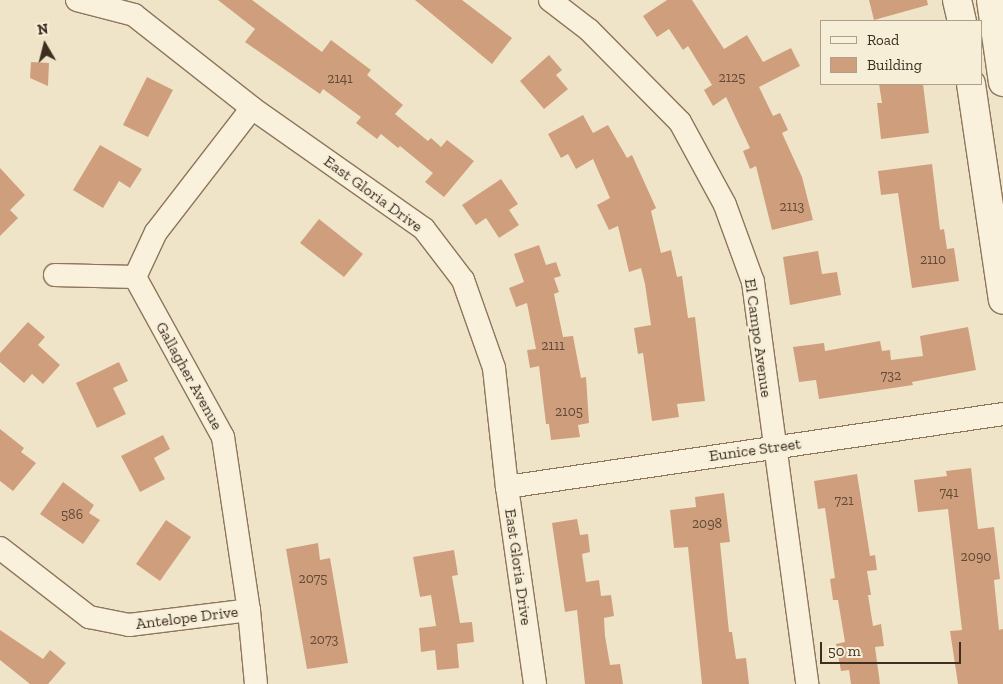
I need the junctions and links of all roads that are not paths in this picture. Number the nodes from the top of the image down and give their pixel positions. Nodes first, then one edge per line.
1 (77, 0) edge
2 (550, 0) edge
3 (958, 0) edge
4 (990, 0) edge
5 (962, 20) edge
6 (1003, 82) edge
7 (971, 85) edge
8 (252, 108) junction
9 (55, 275) dead end
10 (136, 277) junction
11 (1003, 300) edge
12 (1003, 414) edge
13 (774, 447) junction
14 (507, 487) junction
15 (0, 548) edge
16 (249, 610) junction
17 (256, 684) edge
18 (535, 684) edge
19 (807, 684) edge

1 - 8 street, East Gloria Drive
2 - 13 street, El Campo Avenue
3 - 5 street
4 - 6 street
7 - 11 street
8 - 10 street
8 - 14 street, East Gloria Drive
9 - 10 street
10 - 16 street, Gallagher Avenue
12 - 13 street, Eunice Street
13 - 14 street, Eunice Street
13 - 19 street, El Campo Avenue
14 - 18 street, East Gloria Drive
15 - 16 street, Antelope Drive
16 - 17 street, Gallagher Avenue

